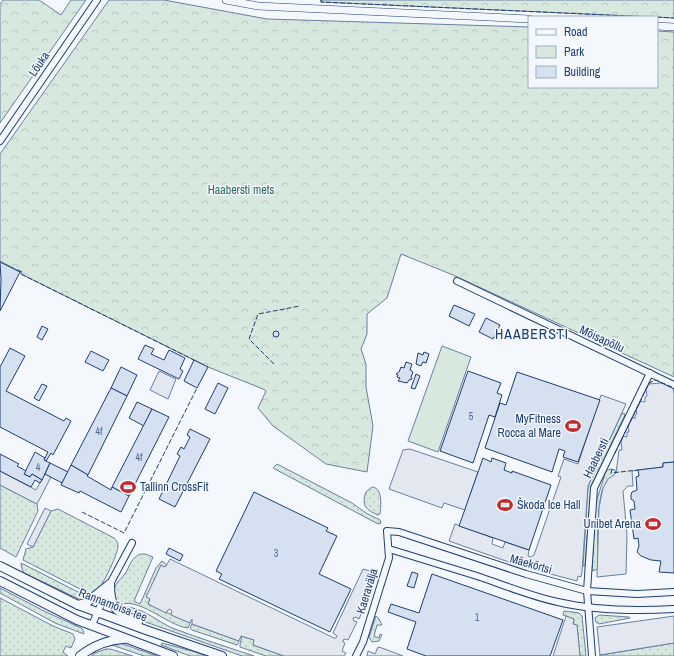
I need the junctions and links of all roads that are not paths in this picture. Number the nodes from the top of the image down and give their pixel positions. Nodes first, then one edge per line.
1 (97, 0) edge
2 (226, 0) edge
3 (528, 19) edge
4 (658, 26) edge
5 (674, 26) edge
6 (0, 141) edge
7 (457, 281) dead end
8 (650, 373) junction
9 (674, 385) edge
10 (387, 532) joint
11 (132, 542) dead end
12 (389, 549) junction
13 (0, 566) edge
14 (0, 581) edge
15 (110, 584) junction
16 (587, 591) junction
17 (674, 592) edge
18 (78, 605) junction
19 (588, 607) junction
20 (674, 609) edge
21 (98, 613) junction
22 (92, 625) junction
23 (146, 630) junction
24 (127, 639) junction
25 (80, 656) edge
26 (173, 656) edge
27 (222, 656) edge
28 (356, 656) edge
29 (592, 656) edge

1 - 6 street, Lõuka
2 - 3 street
4 - 5 street
7 - 8 street, Mõisapõllu
8 - 9 street, Mõisapõllu
8 - 16 street, Haabersti
10 - 12 street, Kaeravälja
10 - 16 street, Mäekõrtsi
11 - 15 street
12 - 19 street
12 - 28 street, Kaeravälja
13 - 18 main road, Rannamõisa tee
14 - 22 main road
15 - 18 main road
15 - 21 street
15 - 23 main road
16 - 17 street, Mäekõrtsi
16 - 19 street, Haabersti
18 - 21 main road, Rannamõisa tee
19 - 20 street
19 - 29 street, Haabersti
21 - 22 street
21 - 23 main road, Rannamõisa tee
22 - 24 main road
23 - 27 main road, Rannamõisa tee
24 - 25 main road
24 - 26 main road

